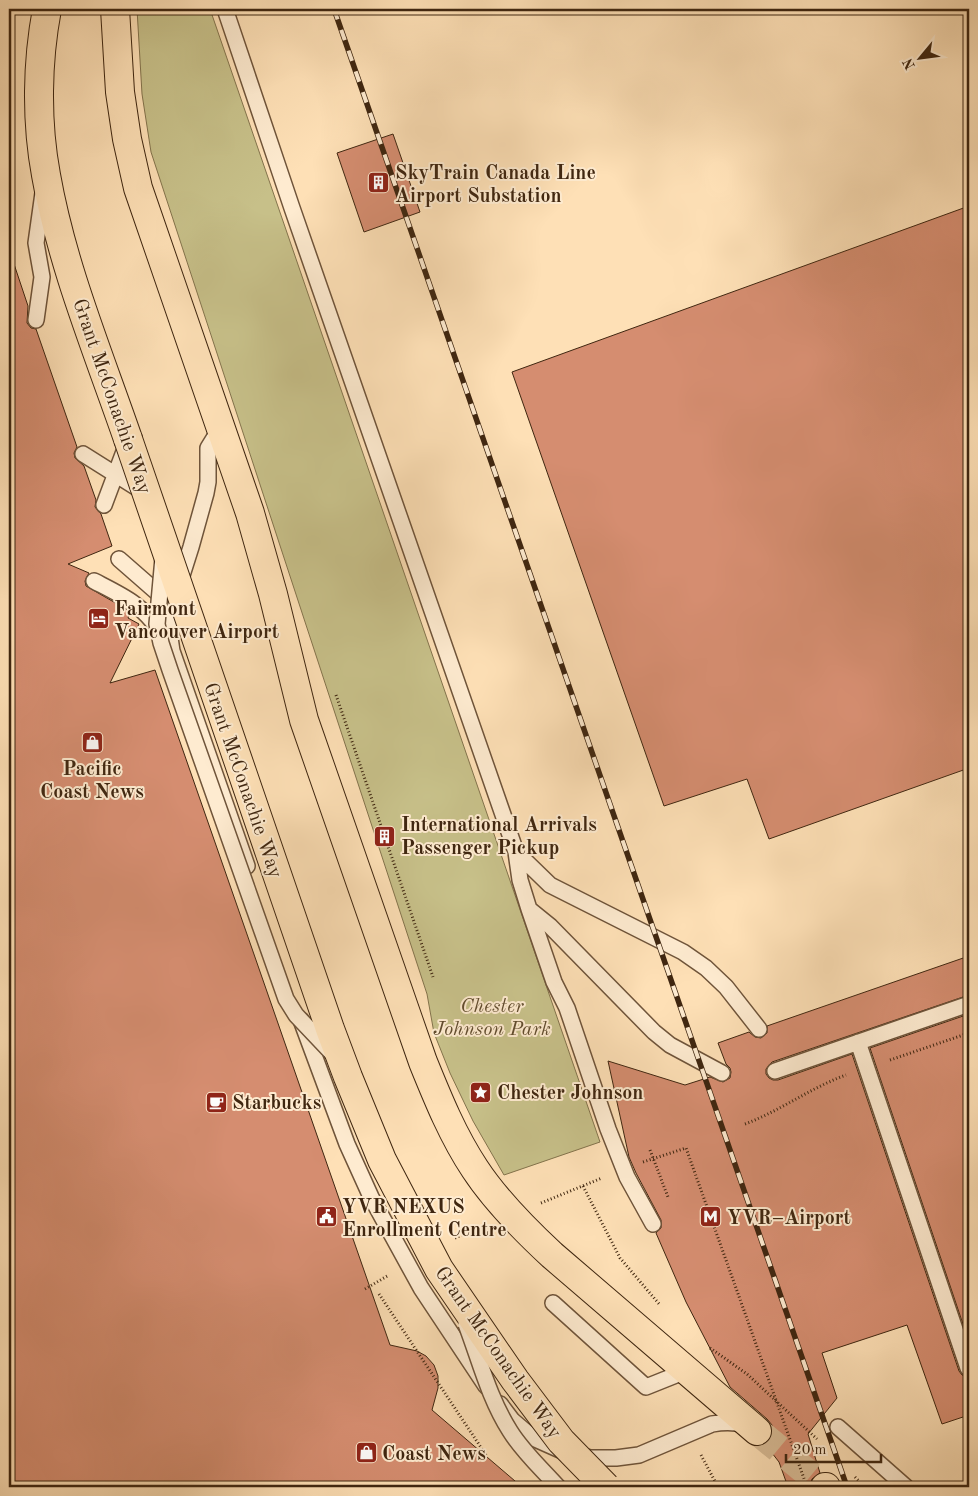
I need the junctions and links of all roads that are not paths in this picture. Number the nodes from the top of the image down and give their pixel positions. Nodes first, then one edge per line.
1 (46, 9) edge
2 (115, 9) edge
3 (225, 9) edge
4 (46, 174) junction
5 (36, 320) dead end
6 (221, 427) junction
7 (128, 439) junction
8 (83, 454) dead end
9 (115, 474) junction
10 (148, 495) junction
11 (104, 505) dead end
12 (162, 539) junction
13 (119, 559) dead end
14 (94, 581) dead end
15 (189, 619) junction
16 (172, 651) junction
17 (516, 852) junction
18 (529, 909) junction
19 (969, 1004) edge
20 (759, 1028) dead end
21 (858, 1042) junction
22 (775, 1071) dead end
23 (722, 1073) dead end
24 (348, 1077) junction
25 (653, 1224) dead end
26 (439, 1269) junction
27 (553, 1303) dead end
28 (969, 1367) edge
29 (686, 1371) junction
30 (838, 1427) dead end
31 (757, 1431) joint
32 (558, 1487) edge
33 (606, 1487) edge
34 (906, 1487) edge

1 - 4 main road, Grant McConachie Way
2 - 6 main road
3 - 17 lane
4 - 5 lane
4 - 7 main road, Grant McConachie Way
6 - 16 lane
6 - 29 main road
7 - 9 lane
7 - 10 main road, Grant McConachie Way, bridge
8 - 9 lane
9 - 10 lane
9 - 11 lane
10 - 12 main road, Grant McConachie Way, bridge
12 - 15 main road, Grant McConachie Way, bridge
12 - 24 lane, bridge
13 - 15 lane
14 - 16 lane
15 - 24 main road, Grant McConachie Way, bridge
16 - 31 lane
17 - 18 lane
17 - 20 lane
18 - 23 lane
18 - 25 lane
19 - 21 lane
21 - 22 lane
21 - 28 lane
24 - 26 main road, Grant McConachie Way, bridge
26 - 32 lane, bridge
26 - 33 main road, Grant McConachie Way, bridge
27 - 29 lane
29 - 31 main road
30 - 34 lane

